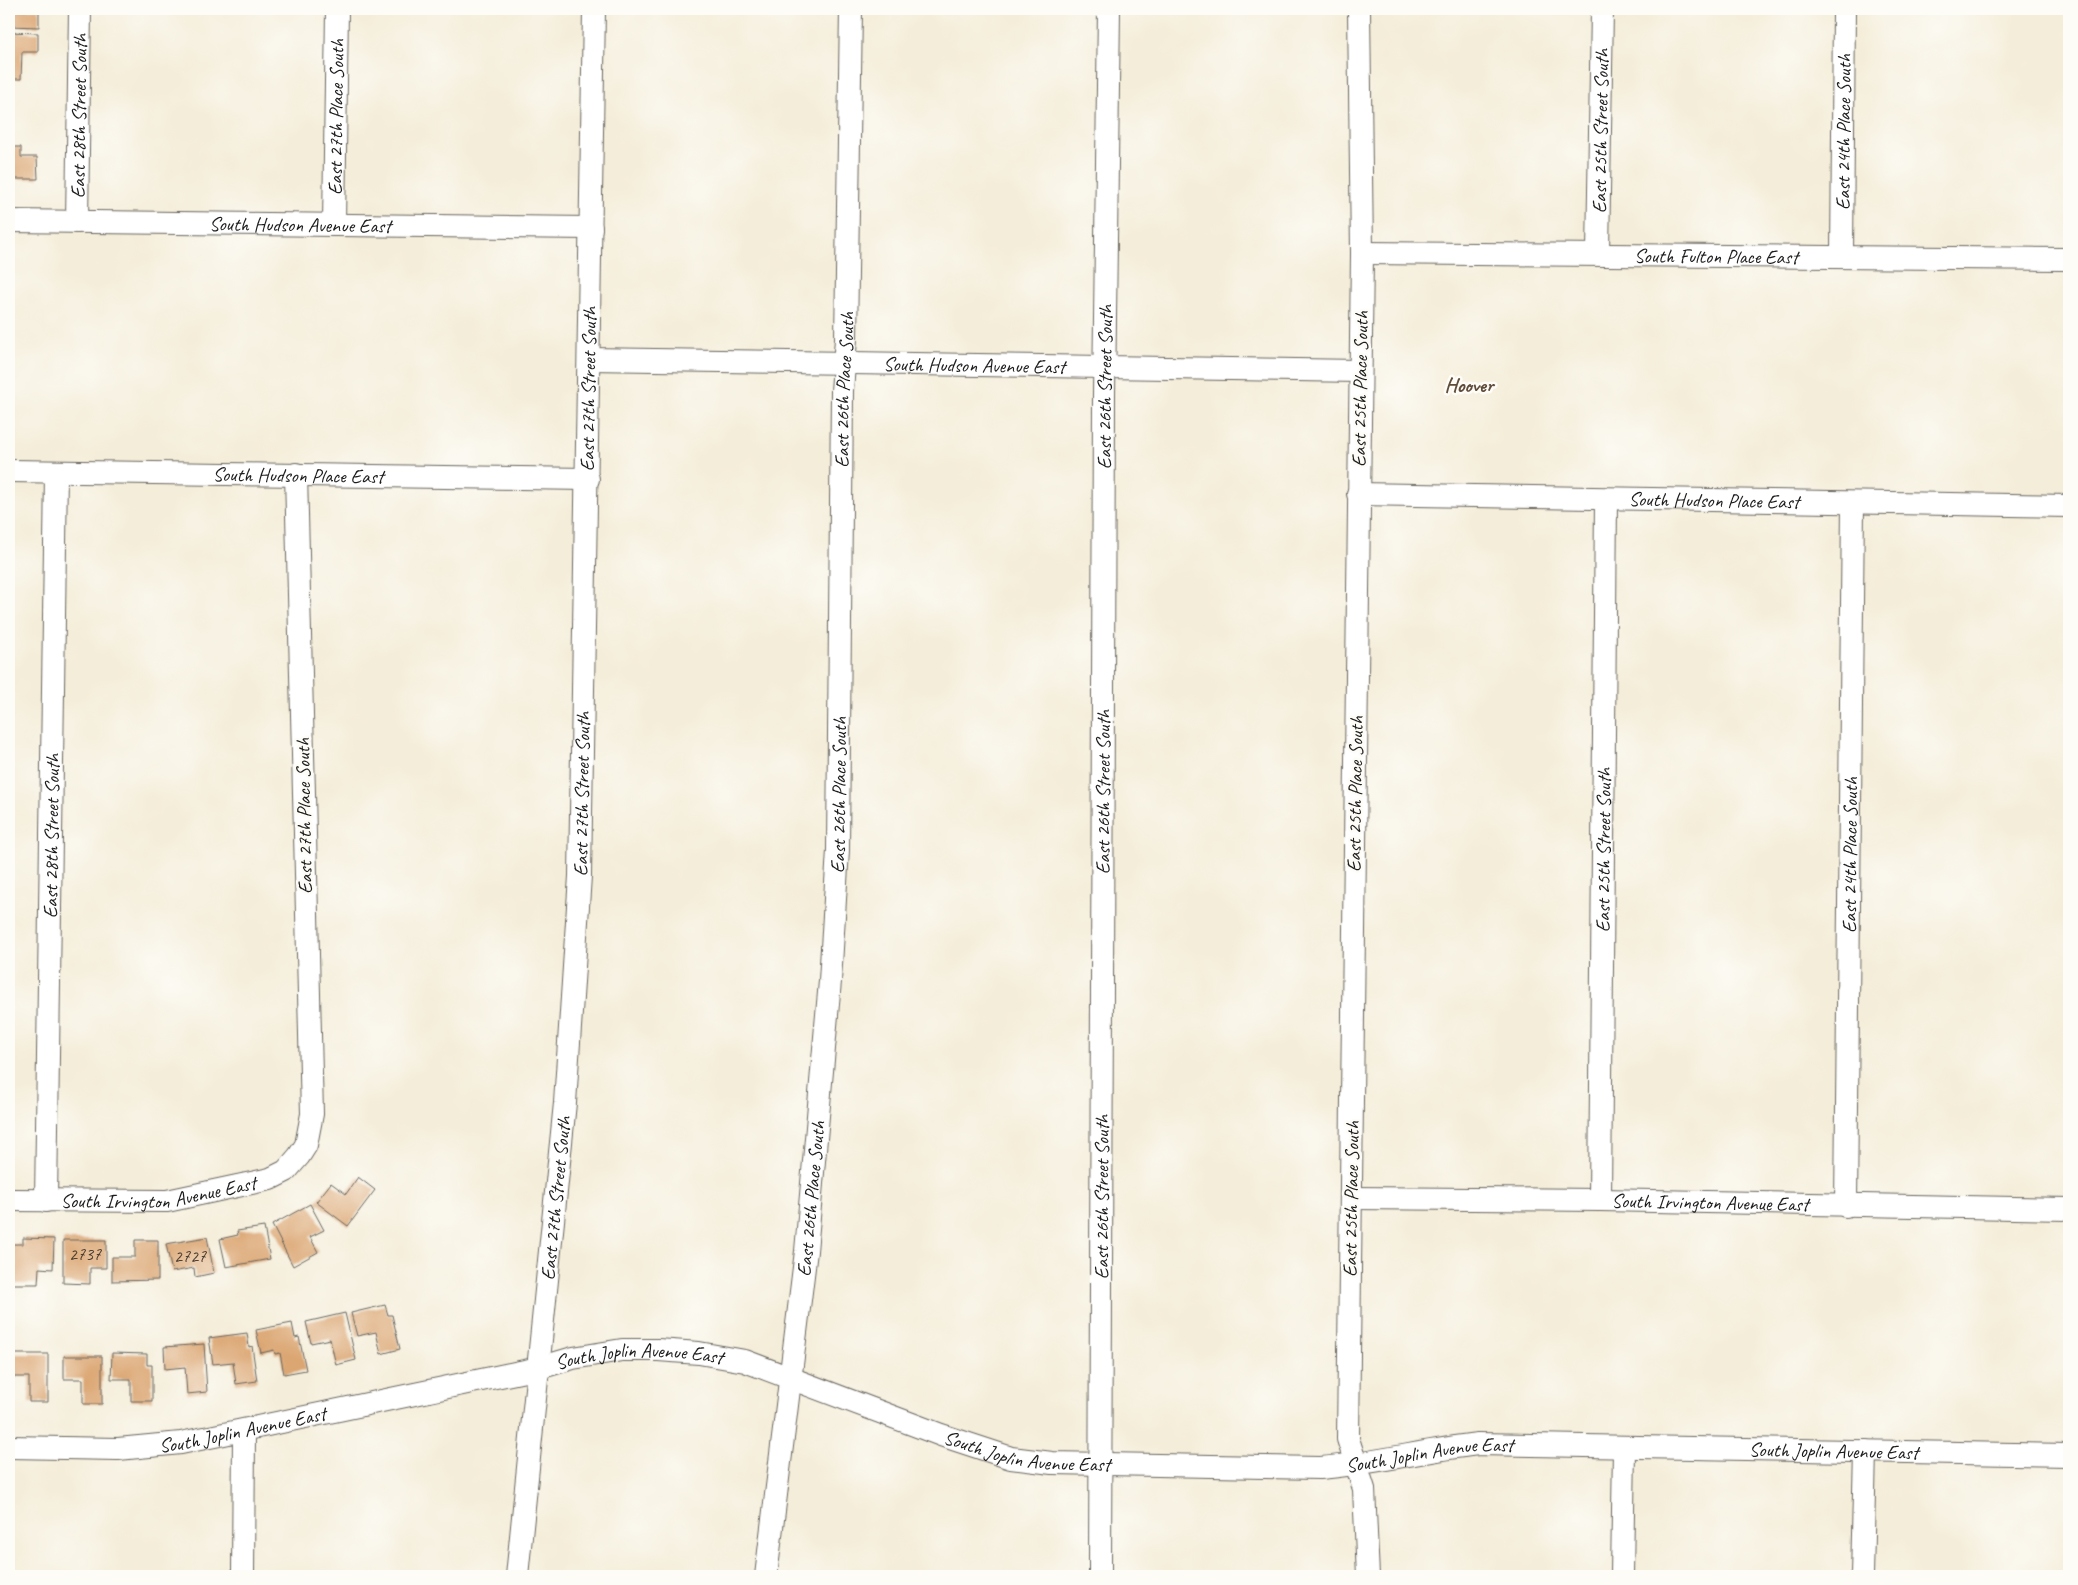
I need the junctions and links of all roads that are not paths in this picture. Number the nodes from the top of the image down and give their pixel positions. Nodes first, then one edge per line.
1 (80, 9) edge
2 (337, 9) edge
3 (594, 9) edge
4 (851, 9) edge
5 (1109, 9) edge
6 (1359, 9) edge
7 (1602, 9) edge
8 (1844, 9) edge
9 (9, 221) edge
10 (77, 222) junction
11 (334, 225) junction
12 (591, 228) junction
13 (1362, 252) junction
14 (1598, 254) junction
15 (1842, 256) junction
16 (2069, 259) edge
17 (589, 359) junction
18 (844, 364) junction
19 (1104, 367) junction
20 (1360, 371) junction
21 (9, 471) edge
22 (56, 472) junction
23 (296, 474) junction
24 (588, 479) junction
25 (1358, 494) junction
26 (1606, 499) junction
27 (1853, 503) junction
28 (2069, 506) edge
29 (299, 1156) joint
30 (1351, 1198) junction
31 (9, 1200) edge
32 (1600, 1200) junction
33 (46, 1201) junction
34 (1846, 1206) junction
35 (2069, 1209) edge
36 (539, 1368) junction
37 (789, 1378) junction
38 (244, 1432) junction
39 (9, 1447) edge
40 (1624, 1448) junction
41 (1865, 1451) junction
42 (2069, 1455) edge
43 (1101, 1465) junction
44 (1356, 1465) junction
45 (243, 1576) edge
46 (517, 1576) edge
47 (766, 1576) edge
48 (1100, 1576) edge
49 (1368, 1576) edge
50 (1622, 1576) edge
51 (1862, 1576) edge

1 - 10 street, East 28th Street South
2 - 11 street, East 27th Place South
3 - 12 street, East 27th Street South
4 - 18 street, East 26th Place South
5 - 19 street, East 26th Street South
6 - 13 street, East 25th Place South
7 - 14 street, East 25th Street South
8 - 15 street, East 24th Place South
9 - 10 street, South Hudson Avenue East
10 - 11 street, South Hudson Avenue East
11 - 12 street, South Hudson Avenue East
12 - 17 street, East 27th Street South
13 - 14 street, South Fulton Place East
13 - 20 street, East 25th Place South
14 - 15 street, South Fulton Place East
15 - 16 street, South Fulton Place East
17 - 18 street, South Hudson Avenue East
17 - 24 street, East 27th Street South
18 - 19 street, South Hudson Avenue East
18 - 37 street, East 26th Place South
19 - 20 street, South Hudson Avenue East
19 - 43 street, East 26th Street South
20 - 25 street, East 25th Place South
21 - 22 street, South Hudson Place East
22 - 23 street, South Hudson Place East
22 - 33 street, East 28th Street South
23 - 24 street, South Hudson Place East
23 - 29 street, East 27th Place South
24 - 36 street, East 27th Street South
25 - 26 street, South Hudson Place East
25 - 30 street, East 25th Place South
26 - 27 street, South Hudson Place East
26 - 32 street, East 25th Street South
27 - 28 street, South Hudson Place East
27 - 34 street, East 24th Place South
29 - 33 street, South Irvington Avenue East
30 - 32 street, South Irvington Avenue East
30 - 44 street, East 25th Place South
31 - 33 street, South Irvington Avenue East
32 - 34 street, South Irvington Avenue East
34 - 35 street, South Irvington Avenue East
36 - 37 street, South Joplin Avenue East
36 - 38 street, South Joplin Avenue East
36 - 46 street, East 27th Street South
37 - 43 street, South Joplin Avenue East
37 - 47 street, East 26th Place South
38 - 39 street, South Joplin Avenue East
38 - 45 street
40 - 41 street, South Joplin Avenue East
40 - 44 street, South Joplin Avenue East
40 - 50 street
41 - 42 street, South Joplin Avenue East
41 - 51 street
43 - 44 street, South Joplin Avenue East
43 - 48 street, East 26th Street South
44 - 49 street, East 25th Place South

